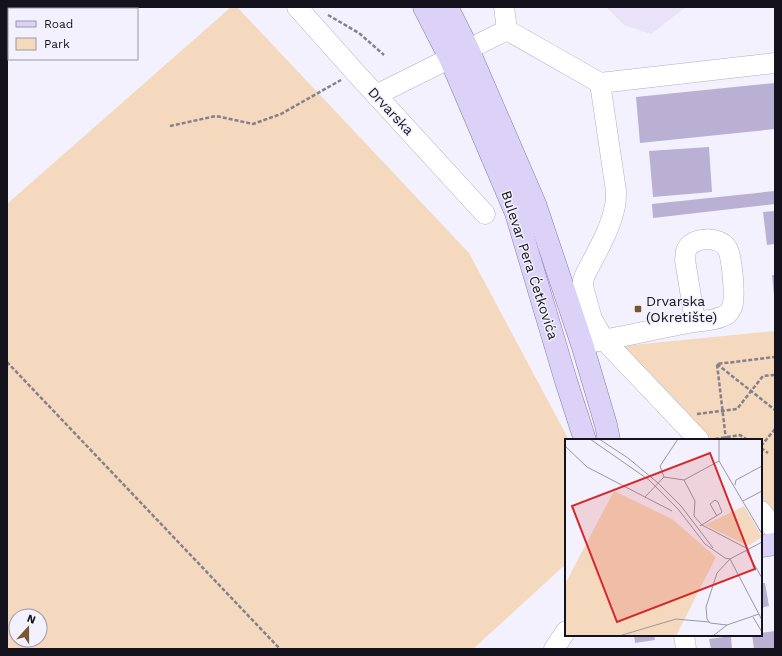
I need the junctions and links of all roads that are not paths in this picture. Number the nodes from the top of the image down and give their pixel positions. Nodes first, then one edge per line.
1 (424, 7) edge
2 (447, 7) edge
3 (504, 7) edge
4 (302, 12) edge
5 (507, 30) junction
6 (459, 54) junction
7 (775, 63) edge
8 (600, 83) junction
9 (376, 95) junction
10 (485, 214) dead end
11 (695, 321) dead end
12 (604, 340) junction
13 (582, 344) junction
14 (585, 439) edge
15 (609, 439) edge
16 (705, 439) edge
17 (762, 512) edge
18 (775, 530) edge
19 (775, 544) edge
20 (762, 546) edge
21 (565, 632) edge
22 (684, 636) edge
23 (554, 649) edge
24 (686, 649) edge

1 - 6 main road, Bulevar Pera Ćetkovića
2 - 6 main road, Bulevar Pera Ćetkovića
3 - 5 street
4 - 9 street, Drvarska
5 - 6 street
5 - 8 street
6 - 9 street
6 - 13 main road, Bulevar Pera Ćetkovića
6 - 14 main road, Bulevar Pera Ćetkovića
7 - 8 street
8 - 12 street
9 - 10 street, Drvarska
11 - 12 street
12 - 13 street
12 - 16 street
13 - 15 main road, Bulevar Pera Ćetkovića
17 - 18 street
19 - 20 main road
21 - 23 street
22 - 24 street

